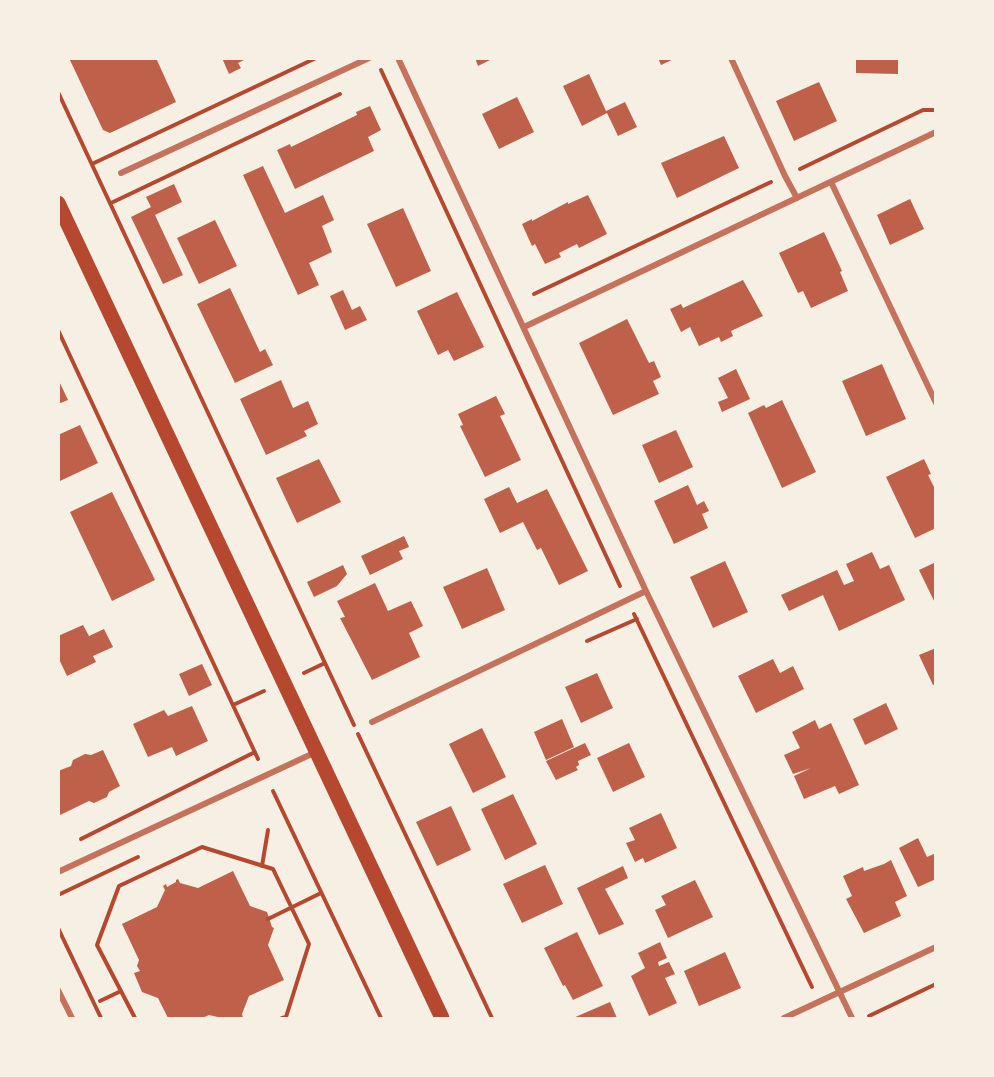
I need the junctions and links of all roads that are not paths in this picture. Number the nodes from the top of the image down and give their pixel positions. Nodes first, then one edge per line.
1 (369, 58) edge
2 (398, 58) edge
3 (731, 58) edge
4 (936, 132) edge
5 (121, 173) dead end
6 (831, 182) junction
7 (797, 198) junction
8 (58, 203) edge
9 (524, 327) junction
10 (936, 403) edge
11 (646, 591) junction
12 (372, 722) dead end
13 (317, 751) junction
14 (58, 873) edge
15 (936, 947) edge
16 (58, 990) edge
17 (839, 992) junction
18 (72, 1018) edge
19 (442, 1018) edge
20 (784, 1018) edge
21 (852, 1018) edge

1 - 5 street
2 - 9 street
3 - 7 street
4 - 6 street
6 - 7 street
6 - 10 street
7 - 9 street
8 - 13 main road
9 - 11 street
11 - 12 street
11 - 17 street
13 - 14 street
13 - 19 main road
15 - 17 street
16 - 18 street
17 - 20 street
17 - 21 street

